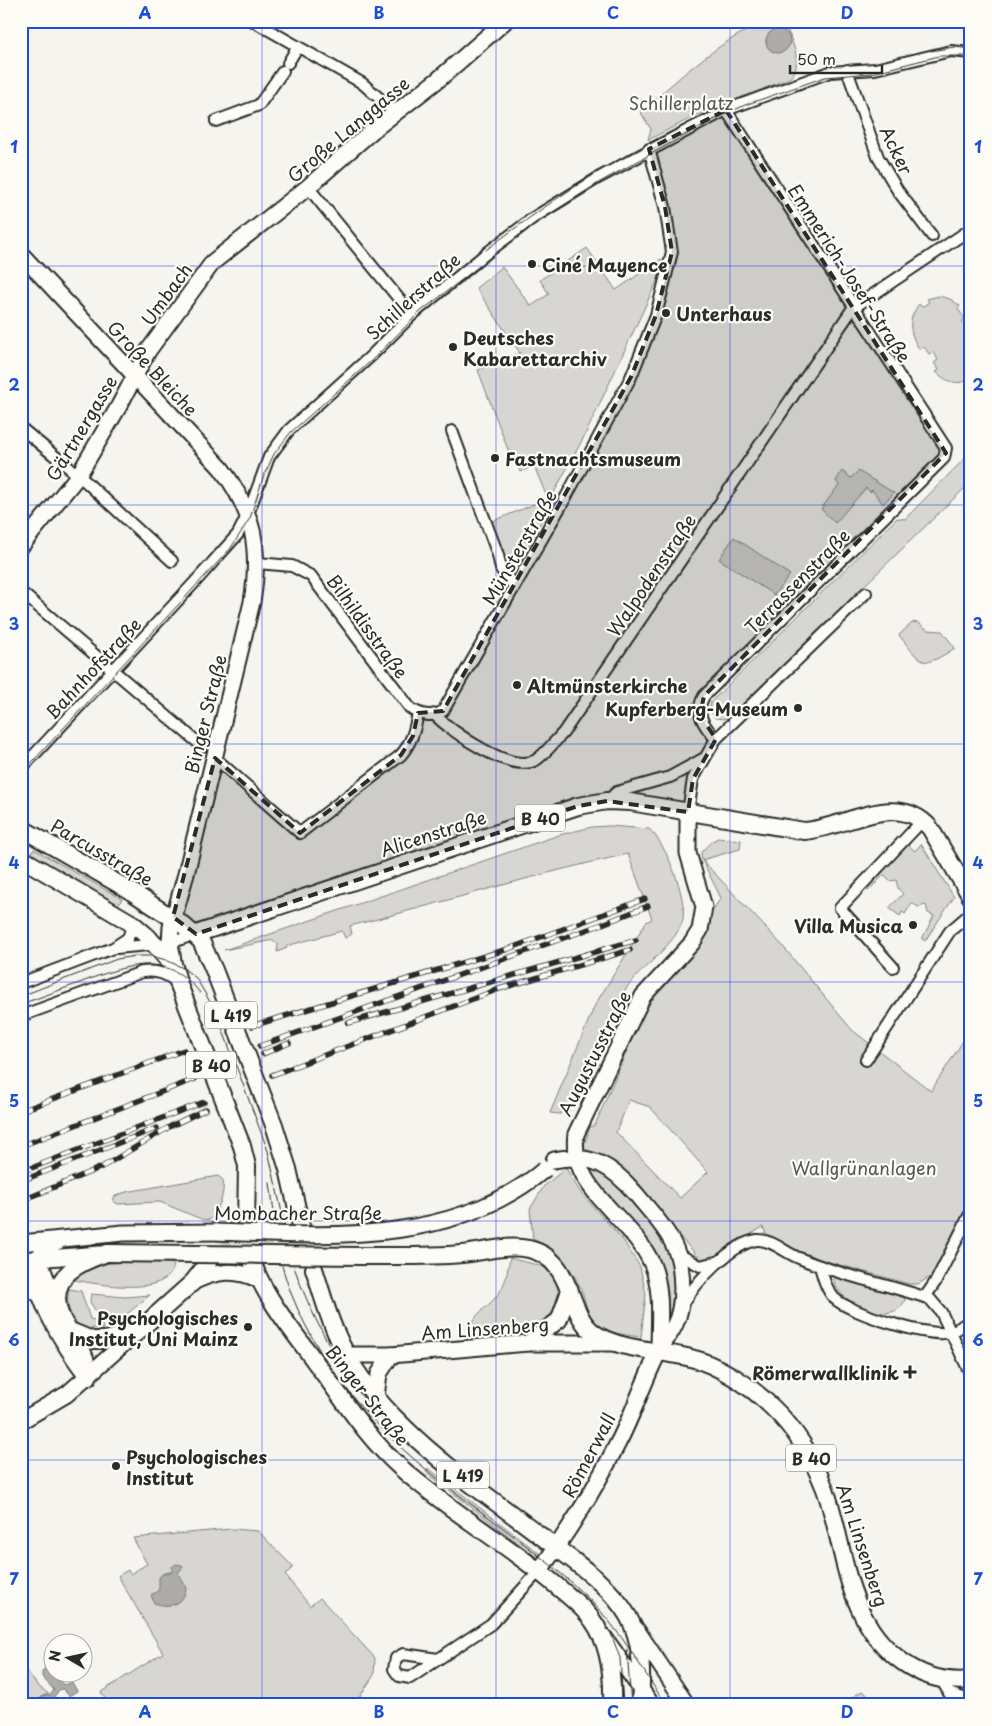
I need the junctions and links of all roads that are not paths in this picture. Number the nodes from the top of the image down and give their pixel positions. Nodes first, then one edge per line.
1 (252, 21) edge
2 (504, 22) edge
3 (296, 48) junction
4 (971, 53) edge
5 (847, 70) junction
6 (726, 110) junction
7 (395, 112) junction
8 (216, 121) dead end
9 (649, 149) junction
10 (308, 187) junction
11 (971, 229) edge
12 (932, 236) dead end
13 (21, 254) edge
14 (214, 262) joint
15 (853, 308) junction
16 (412, 315) junction
17 (135, 375) junction
18 (21, 428) edge
19 (452, 431) dead end
20 (946, 453) joint
21 (78, 476) junction
22 (248, 514) junction
23 (21, 546) edge
24 (172, 561) dead end
25 (257, 563) junction
26 (514, 586) junction
27 (188, 590) joint
28 (21, 592) edge
29 (866, 594) dead end
30 (113, 669) junction
31 (418, 713) junction
32 (434, 715) junction
33 (716, 739) junction
34 (202, 746) dead end
35 (215, 758) junction
36 (704, 758) junction
37 (21, 769) edge
38 (607, 801) junction
39 (688, 812) junction
40 (923, 820) junction
41 (21, 828) edge
42 (21, 858) edge
43 (971, 897) edge
44 (971, 913) edge
45 (167, 914) junction
46 (133, 924) junction
47 (196, 934) junction
48 (170, 943) junction
49 (154, 944) junction
50 (113, 948) junction
51 (174, 967) junction
52 (893, 967) dead end
53 (21, 983) edge
54 (179, 984) junction
55 (21, 1016) edge
56 (866, 1060) dead end
57 (576, 1134) junction
58 (575, 1157) junction
59 (554, 1160) junction
60 (971, 1212) edge
61 (240, 1226) tunnel mouth
62 (301, 1226) dead end
63 (67, 1238) junction
64 (21, 1245) edge
65 (107, 1253) junction
66 (677, 1253) junction
67 (38, 1257) junction
68 (21, 1260) edge
69 (721, 1261) junction
70 (208, 1263) tunnel mouth
71 (253, 1264) dead end
72 (820, 1266) junction
73 (314, 1269) dead end
74 (260, 1280) junction
75 (21, 1282) edge
76 (192, 1282) junction
77 (570, 1289) junction
78 (40, 1295) junction
79 (925, 1297) junction
80 (680, 1309) junction
81 (53, 1311) junction
82 (971, 1320) edge
83 (70, 1331) junction
84 (951, 1332) junction
85 (136, 1333) junction
86 (618, 1343) junction
87 (528, 1344) junction
88 (659, 1351) junction
89 (346, 1355) junction
90 (391, 1355) junction
91 (971, 1375) edge
92 (88, 1377) junction
93 (376, 1396) junction
94 (21, 1421) edge
95 (556, 1548) junction
96 (539, 1572) junction
97 (628, 1616) junction
98 (593, 1621) junction
99 (438, 1659) dead end
100 (971, 1680) edge
101 (945, 1686) junction
102 (641, 1688) junction
103 (971, 1701) edge
104 (612, 1705) edge
105 (640, 1705) edge
106 (652, 1705) edge
107 (687, 1705) edge
108 (956, 1705) edge

1 - 3 street
2 - 7 main road, Große Langgasse
3 - 7 street
3 - 8 street
4 - 5 street
5 - 6 street
5 - 12 street, Acker
6 - 9 street
6 - 15 street, Emmerich-Josef-Straße
7 - 10 main road, Große Langgasse
9 - 16 street, Schillerstraße
9 - 26 street, Münsterstraße
10 - 14 main road, Große Langgasse
10 - 16 street
11 - 15 street
13 - 17 main road, Große Bleiche
14 - 17 main road, Umbach
15 - 20 street, Emmerich-Josef-Straße
15 - 32 street, Walpodenstraße
16 - 22 street, Schillerstraße
17 - 21 main road, Gärtnergasse
17 - 22 main road, Große Bleiche
18 - 21 street
19 - 26 street
20 - 33 street, Terrassenstraße
21 - 23 main road, Gärtnergasse
21 - 24 street
22 - 25 main road, Große Bleiche
22 - 27 street, Schillerstraße
25 - 31 street, Bilhildisstraße
25 - 35 main road, Binger Straße
26 - 32 street, Münsterstraße
27 - 30 street, Bahnhofstraße
28 - 30 street
29 - 33 street
30 - 34 street
30 - 37 street, Bahnhofstraße
31 - 32 street
31 - 35 street
33 - 36 street
35 - 45 main road, Binger Straße
36 - 38 street
36 - 39 street
38 - 39 main road, Alicenstraße / B 40
38 - 47 main road, Alicenstraße / B 40
39 - 40 main road, B 40
39 - 57 main road, Augustusstraße
40 - 43 main road
40 - 52 street
41 - 45 main road, Parcusstraße
42 - 46 main road, B 40
44 - 56 street
45 - 47 main road, Parcusstraße
45 - 48 main road, Binger Straße
46 - 49 main road, B 40
46 - 50 street
47 - 48 street
47 - 62 main road, L 419, bridge
48 - 49 street
48 - 51 main road, Binger Straße
49 - 50 street
49 - 51 main road, B 40
50 - 53 street
51 - 54 main road, B 40
54 - 55 street
54 - 61 main road, B 40, bridge
57 - 58 main road, Augustusstraße
57 - 59 main road, Mombacher Straße
58 - 59 main road, Römerwall
58 - 66 main road, Römerwall
58 - 88 main road, Römerwall
59 - 63 main road, Mombacher Straße, bridge
60 - 79 street
63 - 64 main road, Mombacher Straße
63 - 67 main road
64 - 67 main road
65 - 67 main road
65 - 77 main road, B 40, bridge
65 - 81 main road, B 40
66 - 69 street, Römerwall
66 - 80 main road, Römerwall
67 - 68 main road
67 - 78 main road
67 - 81 main road
69 - 72 street, Römerwall
69 - 80 street, Römerwall
70 - 76 main road
71 - 74 main road, Binger Straße / L 419
72 - 79 street, Römerwall
72 - 84 street
73 - 89 main road, Binger Straße / L 419
74 - 76 main road
74 - 96 main road, Binger Straße / L 419
75 - 78 main road
76 - 85 main road
77 - 86 main road, B 40
77 - 87 main road
78 - 81 main road
79 - 84 street
80 - 88 main road, Römerwall
81 - 83 main road
81 - 92 main road
82 - 84 street
83 - 85 main road
83 - 92 main road
84 - 91 street
85 - 92 main road
86 - 87 main road, Am Linsenberg
86 - 88 main road, Am Linsenberg / B 40
87 - 90 main road, Am Linsenberg
88 - 95 main road, Römerwall
88 - 101 main road, Am Linsenberg / B 40
89 - 90 main road, Am Linsenberg
89 - 93 main road, Binger Straße / L 419
90 - 93 main road
92 - 94 main road
93 - 95 main road, Binger Straße / L 419
95 - 96 main road, Römerwall
95 - 97 main road, Binger Straße / L 419
96 - 98 main road, Binger Straße / L 419
96 - 99 street
97 - 102 main road, L 419
97 - 107 main road
98 - 102 main road
98 - 104 main road, L 419
100 - 101 main road, B 40
101 - 103 street
101 - 108 street
102 - 105 main road, L 419
102 - 106 main road

